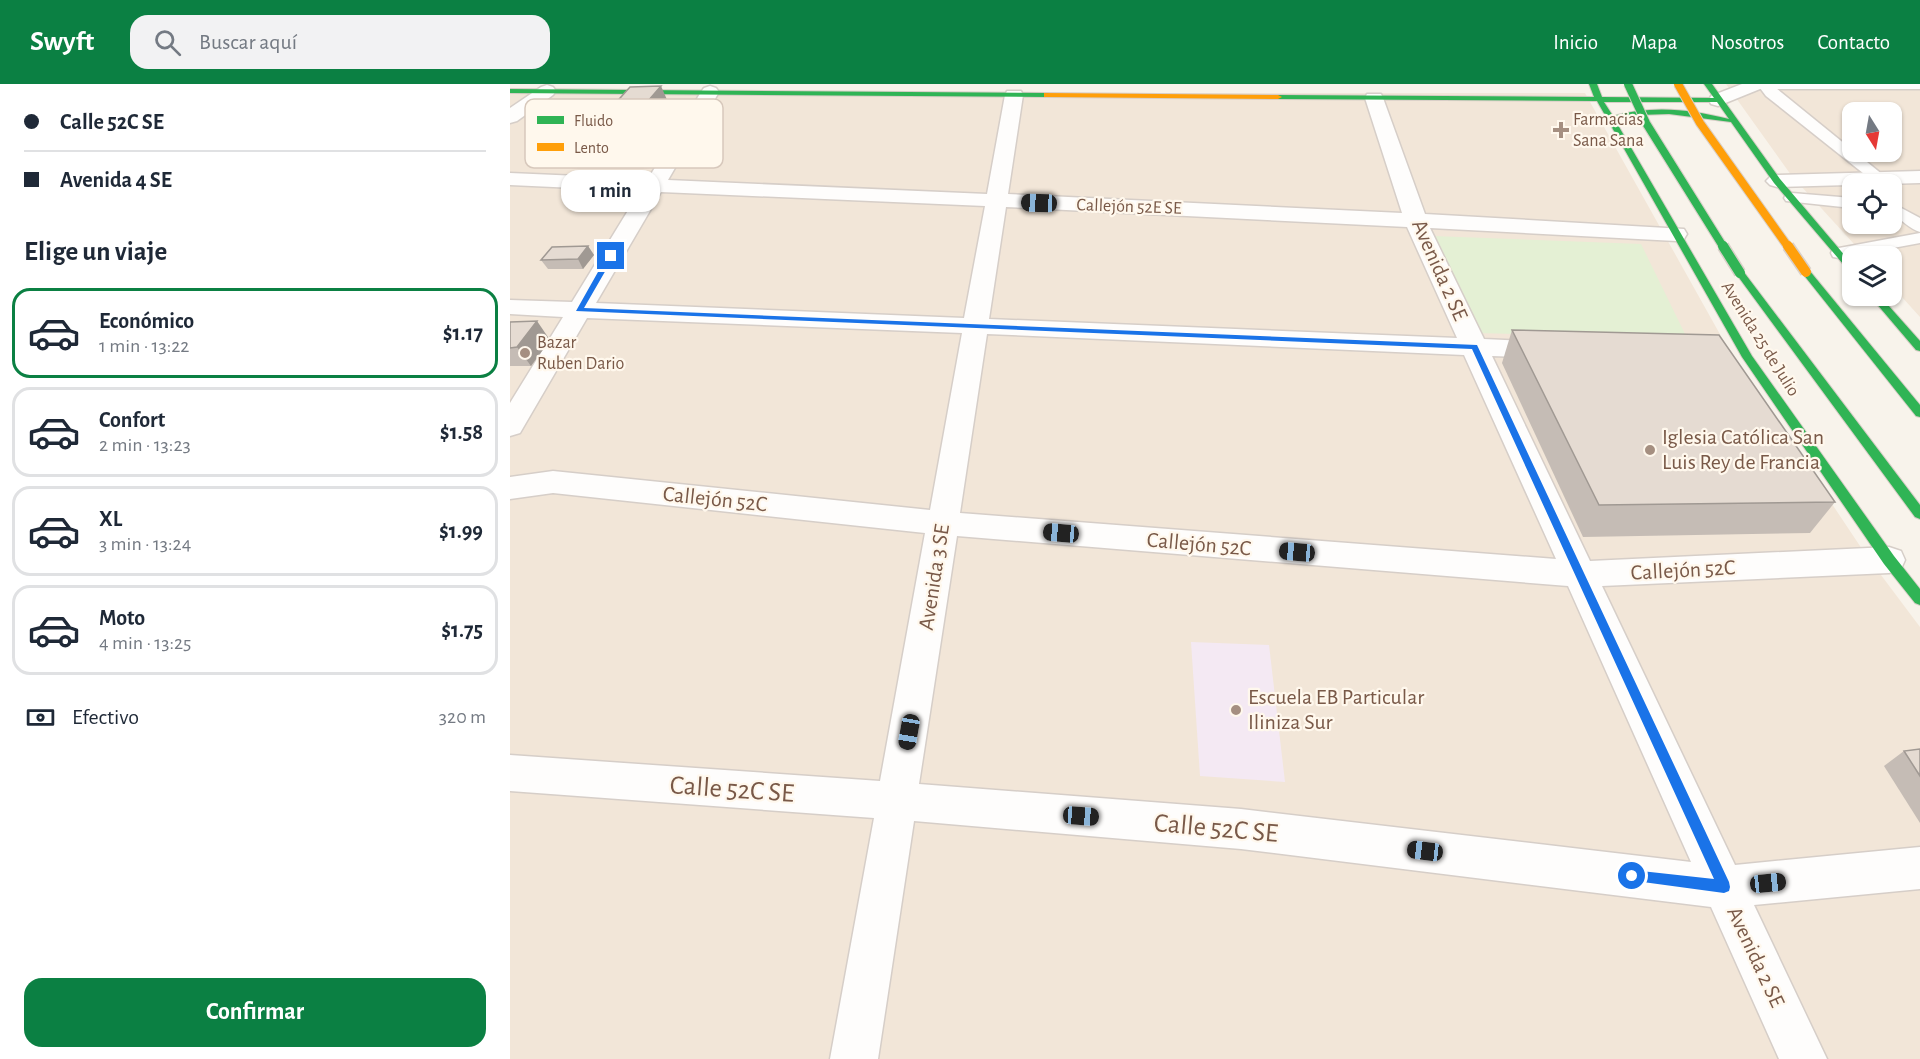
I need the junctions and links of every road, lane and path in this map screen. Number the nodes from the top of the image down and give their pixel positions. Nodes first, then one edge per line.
1 (1593, 84) edge
2 (1628, 84) edge
3 (1678, 84) edge
4 (1708, 84) edge
5 (1757, 84) edge
6 (1764, 84) edge
7 (1920, 84) edge
8 (510, 91) edge
9 (547, 91) junction
10 (710, 92) junction
11 (1014, 95) junction
12 (1374, 98) junction
13 (536, 99) edge
14 (706, 99) edge
15 (1599, 99) junction
16 (1718, 100) junction
17 (525, 106) edge
18 (510, 117) edge
19 (1610, 119) junction
20 (1735, 124) junction
21 (663, 168) edge
22 (1873, 174) edge
23 (1902, 177) edge
24 (1920, 177) edge
25 (510, 179) edge
26 (1842, 179) edge
27 (1777, 181) junction
28 (653, 185) junction
29 (1792, 198) junction
30 (996, 202) junction
31 (1842, 202) edge
32 (1902, 207) edge
33 (1920, 208) edge
34 (1902, 213) edge
35 (1416, 220) junction
36 (1676, 234) junction
37 (1920, 235) edge
38 (1839, 253) junction
39 (1842, 257) edge
40 (1884, 306) edge
41 (510, 307) edge
42 (579, 310) junction
43 (976, 326) junction
44 (1474, 347) junction
45 (1920, 348) edge
46 (1569, 351) edge
47 (1920, 413) edge
48 (510, 426) edge
49 (510, 488) edge
50 (1920, 514) edge
51 (943, 524) junction
52 (1889, 560) junction
53 (1580, 574) junction
54 (1920, 599) edge
55 (510, 773) edge
56 (898, 801) junction
57 (1920, 868) edge
58 (1724, 887) junction
59 (854, 1059) edge
60 (1803, 1059) edge

1 - 15 main road, Avenida 25 de Julio
2 - 50 main road, Avenida 25 de Julio, bridge
3 - 47 main road, bridge
4 - 16 main road
5 - 6 street
5 - 16 street
6 - 7 street
6 - 22 lane
8 - 9 main road
9 - 10 main road
9 - 13 street
10 - 11 main road
10 - 14 street
11 - 12 main road
11 - 30 street, Avenida 3 SE
12 - 15 main road
12 - 35 street, Avenida 2 SE
15 - 16 main road
15 - 19 main road, Avenida 25 de Julio
16 - 20 main road
17 - 18 street
19 - 20 main road
19 - 36 main road, Avenida 25 de Julio
20 - 27 main road
21 - 28 street
23 - 24 street
25 - 28 street, Callejón 52E SE
26 - 27 street
27 - 29 main road
28 - 30 street, Callejón 52E SE
28 - 42 street
29 - 31 lane
29 - 38 main road
30 - 35 street, Callejón 52E SE
30 - 43 street, Avenida 3 SE
32 - 33 lane
34 - 37 lane
35 - 36 street, Callejón 52E SE
35 - 44 street, Avenida 2 SE
36 - 52 main road, Avenida 25 de Julio
37 - 38 lane
38 - 39 main road
40 - 45 main road
41 - 42 street
42 - 43 street
42 - 48 street
43 - 44 street
43 - 51 street, Avenida 3 SE
44 - 46 street
44 - 53 street, Avenida 2 SE
49 - 51 street, Callejón 52C
51 - 53 street, Callejón 52C
51 - 56 street, Avenida 3 SE
52 - 53 street, Callejón 52C
52 - 54 main road, Avenida 25 de Julio
53 - 58 street, Avenida 2 SE
55 - 56 street, Calle 52C SE
56 - 58 street, Calle 52C SE
56 - 59 street, Avenida 3 SE
57 - 58 street, Calle 52C SE
58 - 60 street, Avenida 2 SE

